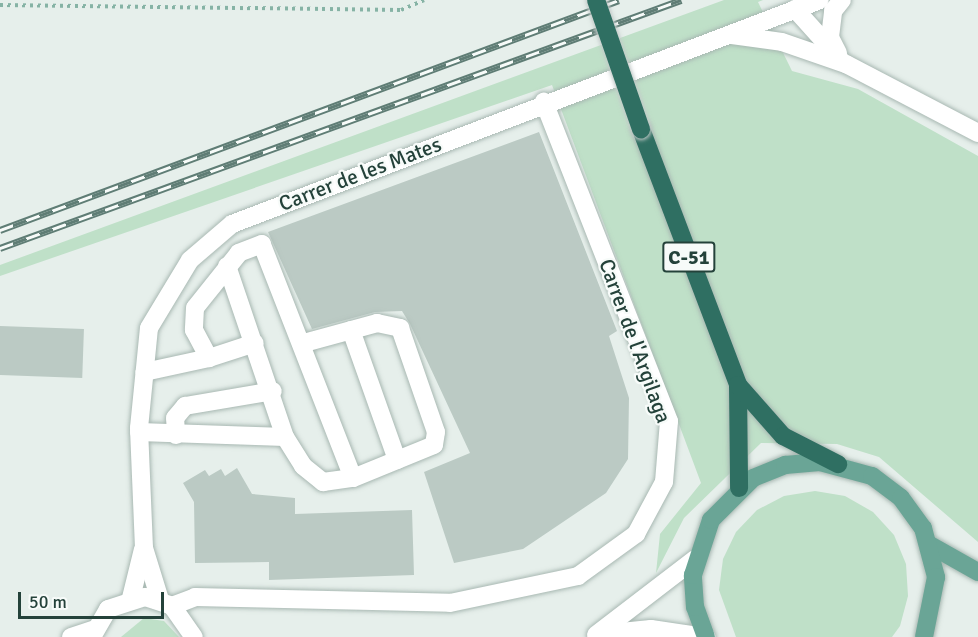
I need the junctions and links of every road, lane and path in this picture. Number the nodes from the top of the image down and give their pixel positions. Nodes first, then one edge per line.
1 (424, 0) edge
2 (596, 0) edge
3 (820, 0) edge
4 (842, 0) edge
5 (0, 5) edge
6 (795, 9) junction
7 (732, 34) junction
8 (846, 64) junction
9 (544, 102) junction
10 (978, 133) edge
11 (227, 266) junction
12 (351, 330) junction
13 (304, 343) junction
14 (255, 344) junction
15 (209, 357) junction
16 (145, 372) junction
17 (738, 385) junction
18 (273, 391) junction
19 (139, 432) junction
20 (176, 435) junction
21 (285, 436) junction
22 (397, 460) junction
23 (838, 464) junction
24 (353, 478) junction
25 (739, 488) junction
26 (930, 545) junction
27 (144, 548) junction
28 (695, 559) junction
29 (978, 572) edge
30 (131, 598) junction
31 (166, 603) junction
32 (92, 633) edge
33 (928, 634) edge
34 (199, 636) edge
35 (592, 636) edge
36 (71, 637) edge
37 (706, 637) edge

1 - 5 path
2 - 17 highway, C-51, bridge
3 - 6 street, Carrer de les Mates
4 - 8 street
6 - 7 street, Carrer de les Mates
6 - 8 street
7 - 8 street
7 - 9 street, Carrer de les Mates
8 - 10 street
9 - 16 street, Carrer de les Mates
9 - 31 street, Carrer de l'Argilaga
11 - 13 street
11 - 14 street
11 - 15 street
12 - 13 street
12 - 22 street
12 - 22 street
13 - 24 street
14 - 15 street
14 - 18 street
15 - 16 street
16 - 19 street, Carrer de les Mates
17 - 23 highway, C-51
17 - 25 highway, C-51
18 - 20 street
18 - 21 street
19 - 20 street
19 - 27 street, Carrer de les Mates
20 - 21 street
21 - 24 street
22 - 24 street
23 - 25 main road
23 - 26 main road
25 - 28 main road
26 - 29 main road
26 - 33 main road
27 - 30 street, Carrer de les Mates
27 - 31 street, Carrer de les Mates
28 - 35 street
28 - 37 main road
30 - 31 street
30 - 32 street
31 - 34 street, Carrer de les Mates
32 - 36 street
35 - 37 street

